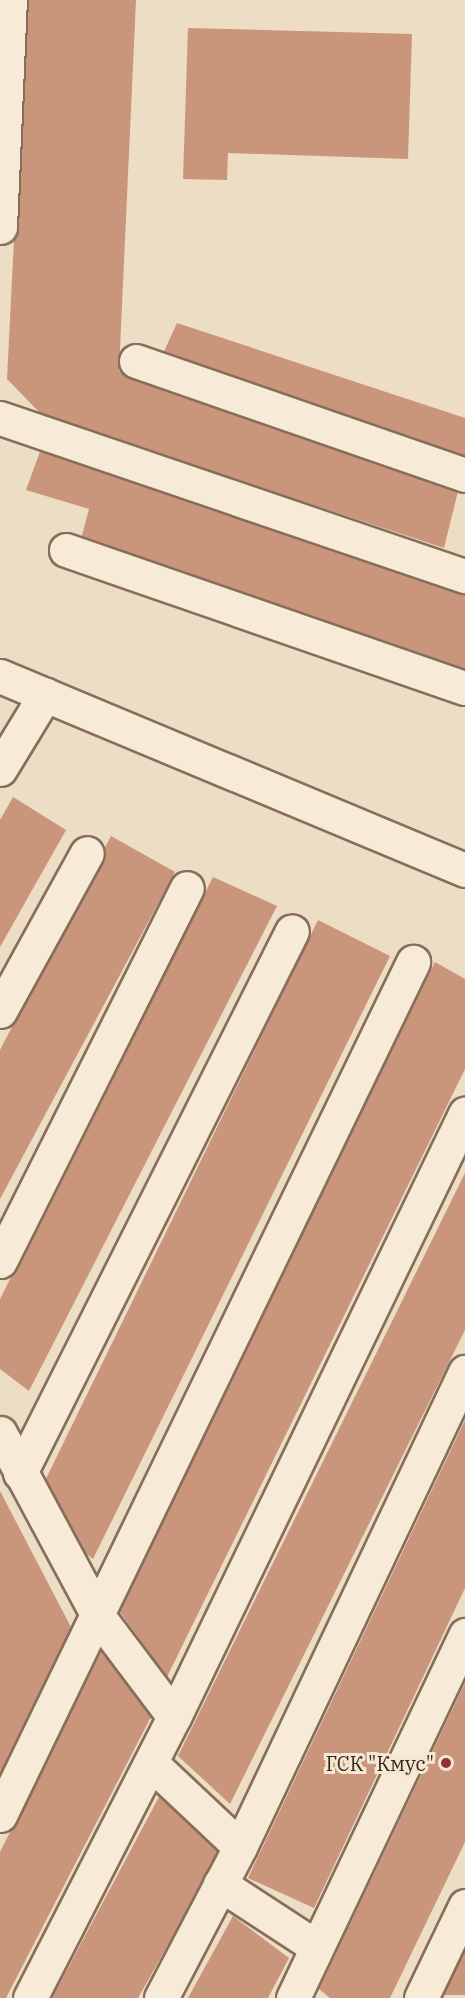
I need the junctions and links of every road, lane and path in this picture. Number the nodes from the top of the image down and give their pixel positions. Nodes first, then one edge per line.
1 (10, 0) edge
2 (0, 226) edge
3 (136, 361) dead end
4 (0, 418) edge
5 (465, 475) edge
6 (66, 550) dead end
7 (464, 572) edge
8 (0, 676) edge
9 (465, 688) edge
10 (45, 694) junction
11 (0, 770) edge
12 (87, 853) dead end
13 (465, 870) edge
14 (187, 888) dead end
15 (292, 931) dead end
16 (413, 962) dead end
17 (0, 1011) edge
18 (465, 1114) edge
19 (0, 1262) edge
20 (465, 1372) edge
21 (0, 1433) edge
22 (20, 1473) junction
23 (99, 1616) junction
24 (465, 1635) edge
25 (174, 1718) junction
26 (151, 1763) junction
27 (0, 1815) edge
28 (240, 1847) junction
29 (220, 1884) junction
30 (465, 1906) edge
31 (315, 1946) junction
32 (30, 1998) edge
33 (161, 1998) edge
34 (293, 1998) edge
35 (421, 1998) edge

1 - 2 street
3 - 5 street
4 - 7 street
6 - 9 street
8 - 10 street
10 - 11 street
10 - 13 street
12 - 17 street
14 - 19 street
15 - 22 street
16 - 23 street
18 - 25 street
20 - 28 street
21 - 22 street
22 - 23 street
23 - 25 street
23 - 27 street
24 - 31 street
25 - 26 street
26 - 28 street
26 - 32 street
28 - 29 street
29 - 31 street
29 - 33 street
30 - 35 street
31 - 34 street

